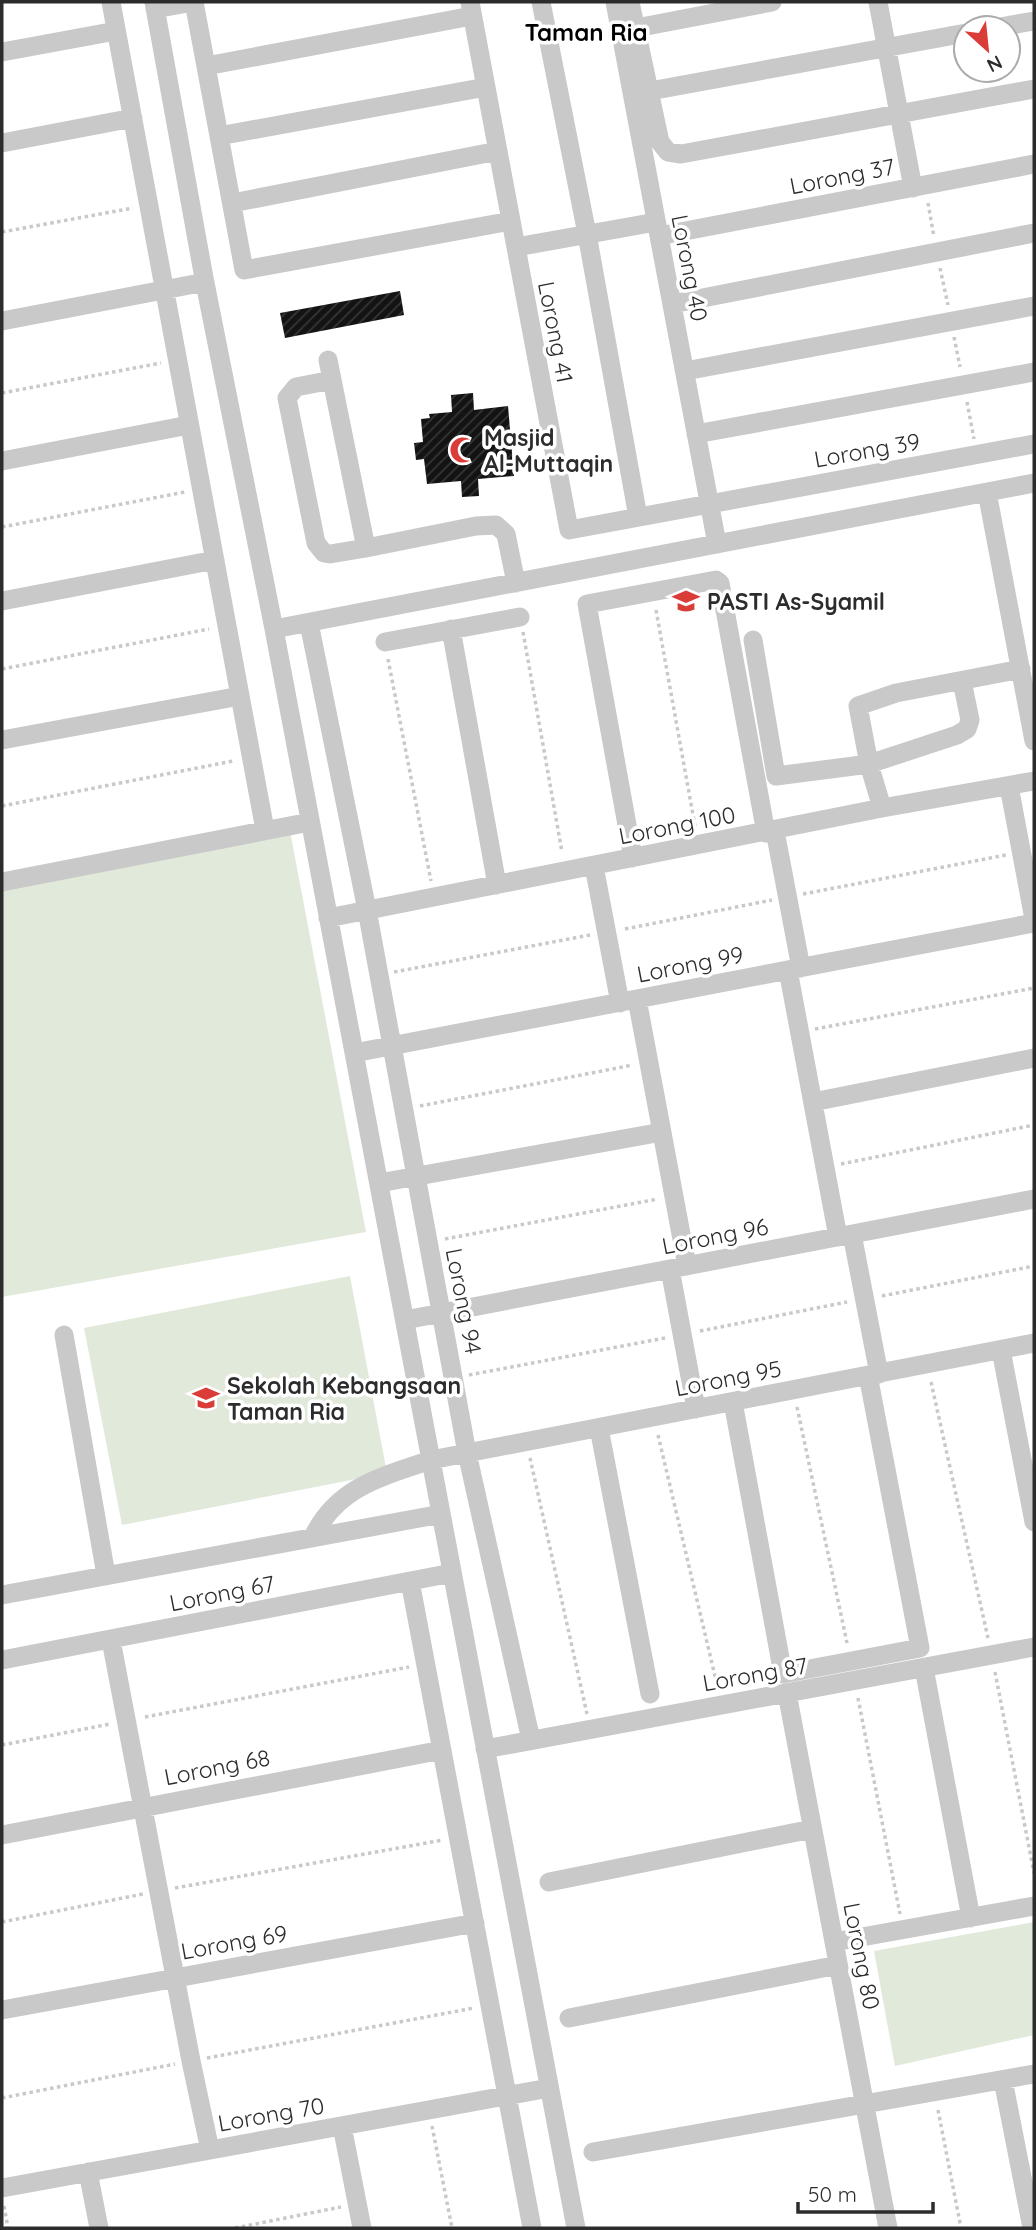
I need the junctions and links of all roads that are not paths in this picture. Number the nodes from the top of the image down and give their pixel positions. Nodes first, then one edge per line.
1 (111, 2) edge
2 (193, 2) edge
3 (541, 2) edge
4 (615, 2) edge
5 (629, 2) edge
6 (772, 2) edge
7 (878, 2) edge
8 (155, 6) edge
9 (471, 9) edge
10 (636, 28) junction
11 (116, 31) junction
12 (952, 36) edge
13 (887, 48) junction
14 (2, 52) edge
15 (206, 66) junction
16 (486, 87) junction
17 (1034, 89) edge
18 (650, 91) junction
19 (899, 112) junction
20 (132, 118) junction
21 (219, 136) junction
22 (2, 144) edge
23 (498, 151) junction
24 (1034, 164) edge
25 (913, 188) junction
26 (232, 203) junction
27 (511, 221) junction
28 (658, 229) junction
29 (1034, 233) edge
30 (587, 234) junction
31 (516, 247) junction
32 (205, 282) junction
33 (164, 290) junction
34 (672, 304) junction
35 (1034, 306) edge
36 (2, 321) edge
37 (328, 360) dead end
38 (685, 371) junction
39 (1034, 372) edge
40 (332, 380) junction
41 (190, 425) junction
42 (696, 434) junction
43 (1034, 444) edge
44 (2, 461) edge
45 (1033, 483) edge
46 (987, 492) junction
47 (709, 503) junction
48 (638, 517) junction
49 (717, 544) junction
50 (366, 548) junction
51 (215, 560) junction
52 (516, 583) junction
53 (2, 601) edge
54 (520, 617) road end
55 (309, 623) junction
56 (274, 629) junction
57 (451, 629) junction
58 (753, 640) dead end
59 (385, 642) road end
60 (1021, 669) junction
61 (962, 681) junction
62 (240, 696) junction
63 (2, 740) edge
64 (1034, 741) edge
65 (869, 764) junction
66 (1034, 781) edge
67 (1009, 786) junction
68 (882, 808) junction
69 (310, 822) junction
70 (265, 830) junction
71 (771, 832) junction
72 (633, 858) junction
73 (594, 866) junction
74 (2, 882) edge
75 (497, 885) junction
76 (367, 910) junction
77 (328, 918) junction
78 (1034, 921) edge
79 (794, 969) junction
80 (628, 1001) junction
81 (392, 1046) junction
82 (354, 1053) junction
83 (1034, 1058) edge
84 (813, 1101) junction
85 (662, 1132) junction
86 (416, 1177) junction
87 (379, 1184) junction
88 (1034, 1199) edge
89 (845, 1236) junction
90 (678, 1268) junction
91 (441, 1313) junction
92 (405, 1320) junction
93 (64, 1335) dead end
94 (1034, 1343) edge
95 (1001, 1350) junction
96 (874, 1375) junction
97 (733, 1402) junction
98 (696, 1409) junction
99 (599, 1428) junction
100 (467, 1453) junction
101 (431, 1460) junction
102 (441, 1514) junction
103 (1034, 1522) edge
104 (313, 1537) junction
105 (452, 1573) junction
106 (106, 1575) junction
107 (410, 1581) junction
108 (2, 1595) edge
109 (111, 1640) junction
110 (1034, 1647) edge
111 (2, 1660) edge
112 (924, 1668) junction
113 (785, 1684) junction
114 (650, 1693) dead end
115 (531, 1740) junction
116 (485, 1749) junction
117 (442, 1750) junction
118 (141, 1807) junction
119 (813, 1829) junction
120 (2, 1835) edge
121 (549, 1882) dead end
122 (1034, 1906) edge
123 (971, 1918) junction
124 (475, 1923) junction
125 (834, 1942) junction
126 (838, 1965) junction
127 (175, 1977) junction
128 (2, 2010) edge
129 (569, 2018) dead end
130 (1034, 2074) edge
131 (1003, 2080) junction
132 (550, 2088) junction
133 (507, 2096) junction
134 (865, 2104) junction
135 (342, 2126) junction
136 (210, 2150) junction
137 (593, 2152) dead end
138 (88, 2172) junction
139 (2, 2188) edge
140 (99, 2228) edge
141 (362, 2228) edge
142 (532, 2228) edge
143 (576, 2228) edge
144 (888, 2228) edge
145 (1032, 2228) edge

1 - 11 street
2 - 8 street
2 - 15 street
3 - 30 street
4 - 28 street, Lorong 40
5 - 10 street
6 - 10 street
7 - 13 street
8 - 32 street
9 - 15 street
9 - 16 street, Lorong 41
10 - 18 street
11 - 14 street
11 - 20 street
12 - 13 street
13 - 18 street
13 - 19 street
15 - 21 street
16 - 21 street
16 - 23 street, Lorong 41
17 - 19 street
18 - 19 street
19 - 25 street
20 - 22 street
20 - 33 street
21 - 26 street
23 - 26 street
23 - 27 street, Lorong 41
24 - 25 street, Lorong 37
25 - 28 street, Lorong 37
26 - 27 street
27 - 31 street, Lorong 41
28 - 30 street, Lorong 37
28 - 34 street, Lorong 40
29 - 34 street
30 - 31 street, Lorong 37
30 - 48 street
31 - 48 street, Lorong 41
32 - 33 street
32 - 56 street
33 - 36 street
33 - 41 street
34 - 38 street, Lorong 40
35 - 38 street
37 - 40 street
38 - 42 street, Lorong 40
39 - 42 street
40 - 50 street
40 - 50 street
41 - 44 street
41 - 51 street
42 - 47 street, Lorong 40
43 - 47 street, Lorong 39
45 - 46 street
46 - 49 street
46 - 60 street
47 - 48 street, Lorong 41
47 - 49 street, Lorong 40
49 - 52 street
50 - 52 street
51 - 53 street
51 - 62 street
52 - 55 street
54 - 57 street
55 - 56 street
55 - 76 street, Lorong 94
56 - 69 street
57 - 59 street
57 - 75 street
58 - 65 street
60 - 61 street
60 - 64 street
61 - 65 street
61 - 65 street
62 - 63 street
62 - 70 street
65 - 68 street
66 - 67 street, Lorong 100
67 - 68 street, Lorong 100
67 - 78 street
68 - 71 street, Lorong 100
69 - 70 street
69 - 77 street
70 - 74 street
71 - 72 street, Lorong 100
71 - 72 street
71 - 79 street
72 - 73 street, Lorong 100
73 - 75 street, Lorong 100
73 - 80 street
75 - 76 street, Lorong 100
76 - 77 street, Lorong 100
76 - 81 street, Lorong 94
77 - 82 street
78 - 79 street, Lorong 99
79 - 80 street, Lorong 99
79 - 84 street
80 - 81 street, Lorong 99
80 - 85 street
81 - 82 street, Lorong 99
81 - 86 street, Lorong 94
82 - 87 street
83 - 84 street
84 - 89 street
85 - 86 street
85 - 90 street
86 - 87 street
86 - 91 street, Lorong 94
87 - 92 street
88 - 89 street, Lorong 96
89 - 90 street, Lorong 96
89 - 96 street
90 - 91 street, Lorong 96
90 - 98 street
91 - 92 street, Lorong 96
91 - 100 street, Lorong 94
92 - 101 street
93 - 106 street
94 - 95 street, Lorong 95
95 - 96 street, Lorong 95
95 - 103 street
96 - 97 street, Lorong 95
96 - 113 street
97 - 98 street, Lorong 95
97 - 113 street, Lorong 80
98 - 99 street, Lorong 95
99 - 100 street, Lorong 95
99 - 114 street
100 - 101 street, Lorong 95
100 - 115 street, Lorong 94
101 - 102 street
101 - 104 street, Lorong 95
102 - 104 street
102 - 105 street
104 - 106 street
105 - 107 street, Lorong 67
105 - 116 street
106 - 108 street
107 - 109 street, Lorong 67
107 - 117 street
109 - 111 street, Lorong 67
109 - 118 street
110 - 112 street, Lorong 87
112 - 113 street, Lorong 87
112 - 123 street
113 - 115 street, Lorong 87
113 - 119 street, Lorong 80
115 - 116 street, Lorong 87
116 - 132 street
117 - 118 street, Lorong 68
117 - 124 street
118 - 120 street, Lorong 68
118 - 127 street
119 - 121 street
119 - 125 street, Lorong 80
122 - 123 street
123 - 125 street
124 - 127 street, Lorong 69
124 - 133 street
125 - 126 street, Lorong 80
126 - 129 street
126 - 134 street, Lorong 80
127 - 128 street, Lorong 69
127 - 136 street
130 - 131 street
131 - 134 street
131 - 145 street
132 - 133 street, Lorong 70
132 - 143 street
133 - 135 street, Lorong 70
133 - 142 street
134 - 137 street
134 - 144 street, Lorong 80
135 - 136 street, Lorong 70
135 - 141 street
136 - 138 street, Lorong 70
138 - 139 street, Lorong 70
138 - 140 street

